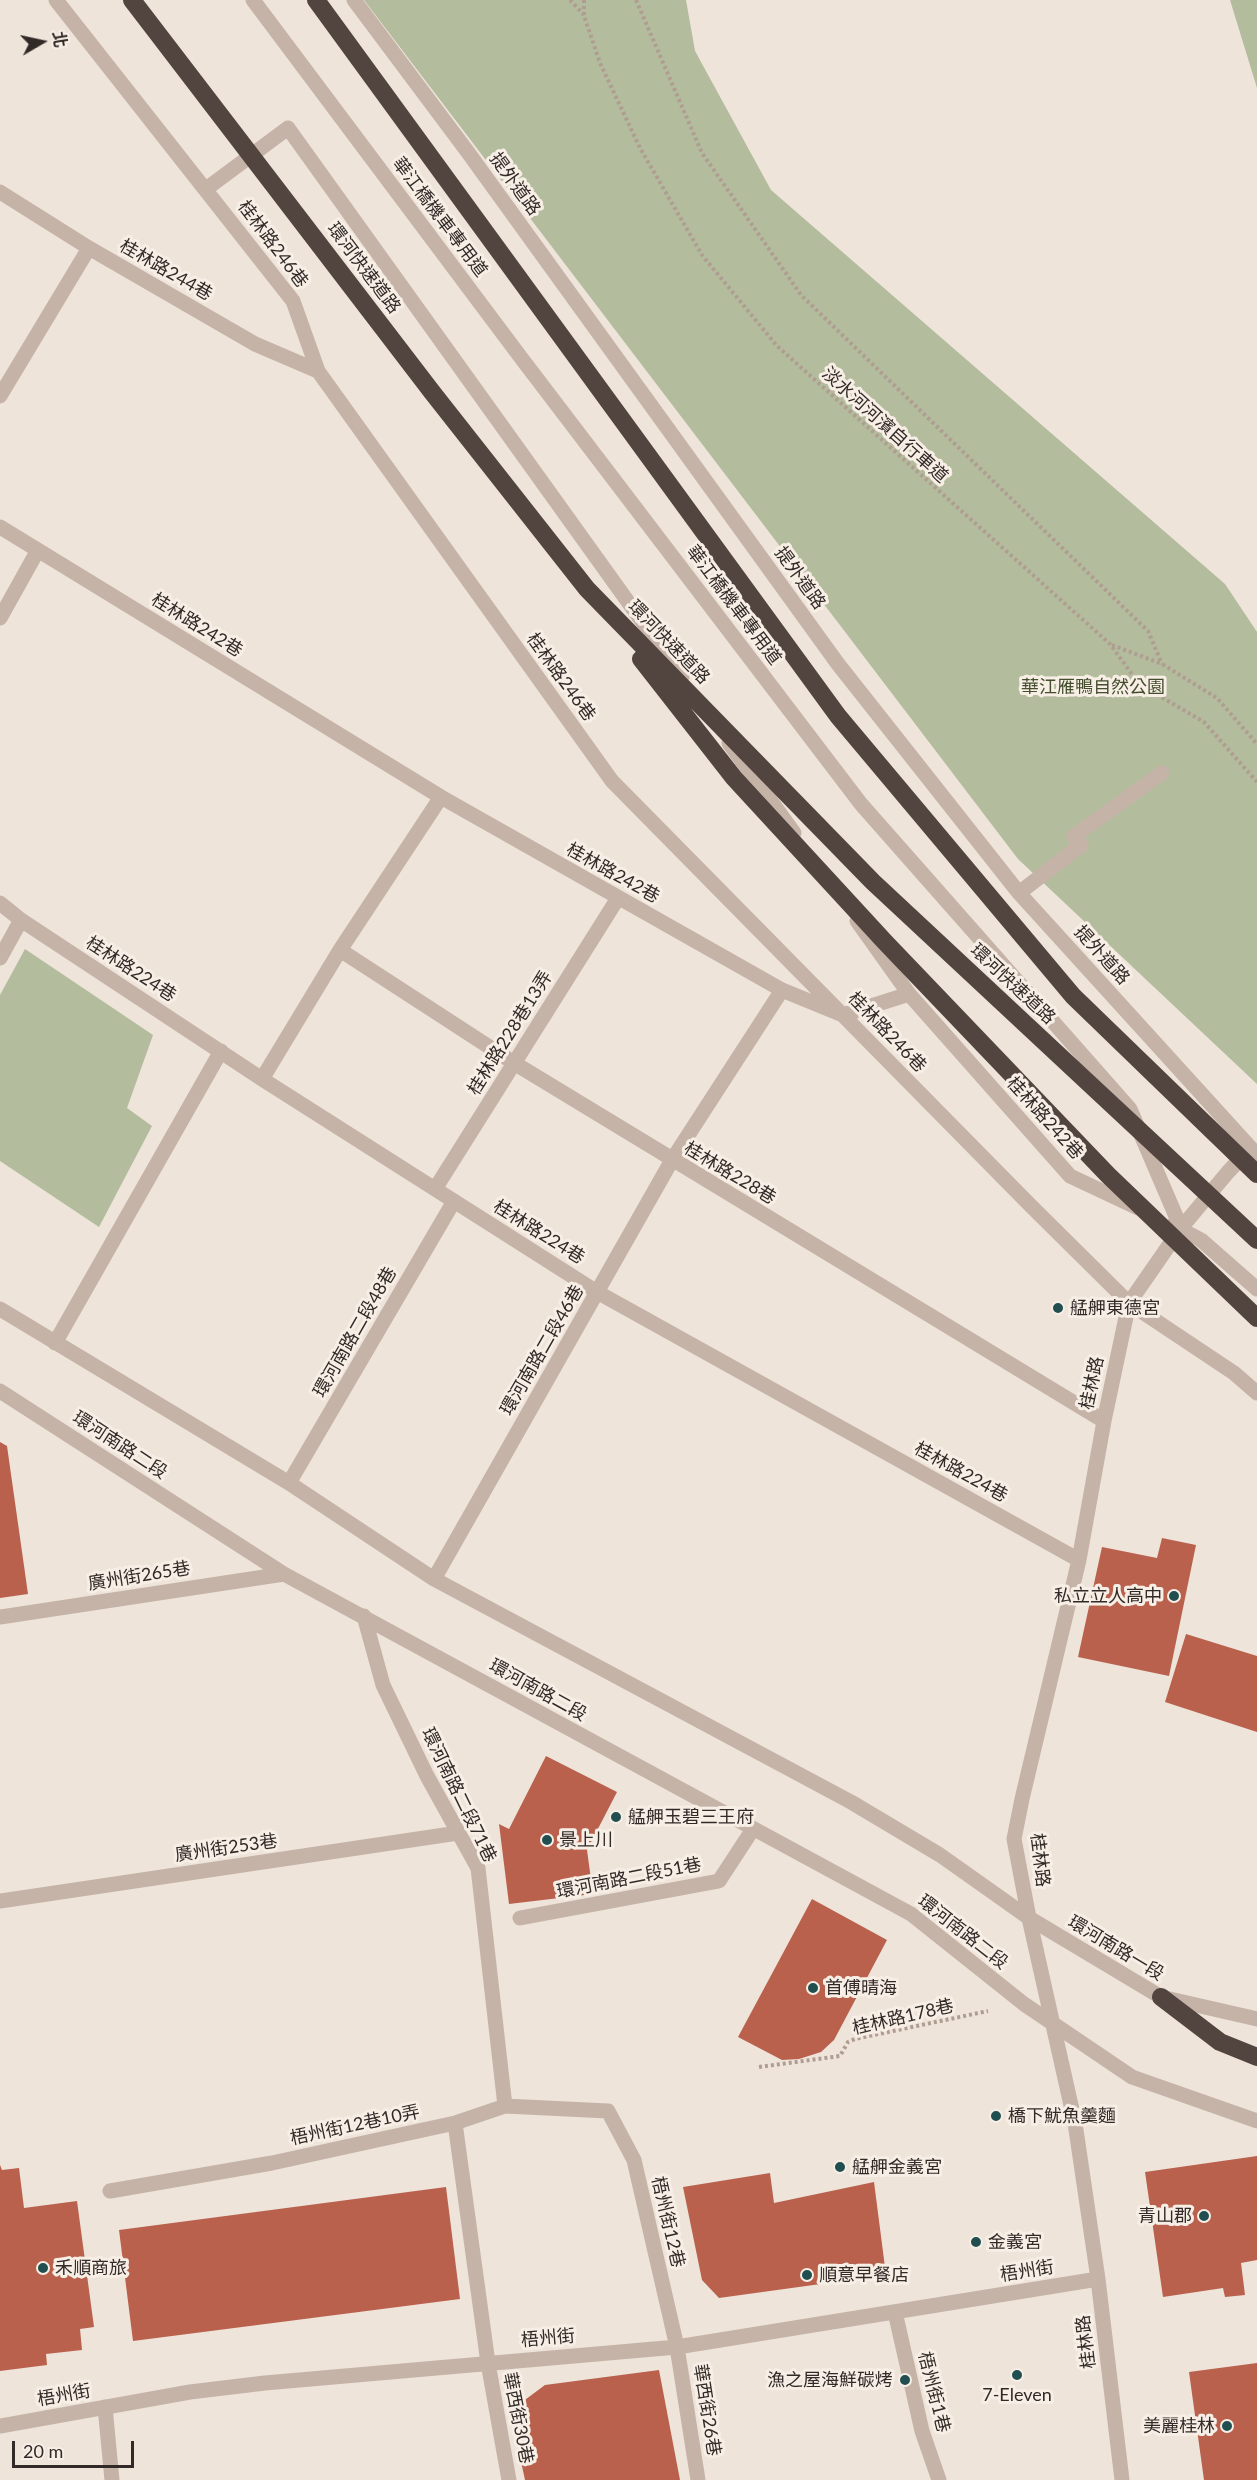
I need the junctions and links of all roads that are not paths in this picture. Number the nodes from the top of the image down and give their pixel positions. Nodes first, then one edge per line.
1 (56, 0) edge
2 (132, 0) edge
3 (254, 0) edge
4 (316, 0) edge
5 (354, 0) edge
6 (206, 189) junction
7 (0, 192) edge
8 (89, 248) junction
9 (318, 371) junction
10 (0, 396) edge
11 (0, 527) edge
12 (38, 550) junction
13 (587, 589) junction
14 (0, 618) edge
15 (1162, 772) dead end
16 (441, 797) junction
17 (1019, 893) junction
18 (618, 898) junction
19 (0, 903) edge
20 (21, 920) junction
21 (340, 950) junction
22 (0, 958) edge
23 (782, 990) junction
24 (909, 994) junction
25 (843, 1015) junction
26 (221, 1051) junction
27 (514, 1063) junction
28 (262, 1079) junction
29 (1255, 1149) edge
30 (672, 1160) junction
31 (1257, 1174) edge
32 (435, 1189) junction
33 (454, 1201) junction
34 (1181, 1228) junction
35 (1257, 1240) edge
36 (1257, 1289) edge
37 (597, 1292) junction
38 (1129, 1303) junction
39 (0, 1309) edge
40 (1257, 1318) edge
41 (55, 1343) junction
42 (0, 1391) edge
43 (1257, 1394) edge
44 (1104, 1421) junction
45 (289, 1483) junction
46 (1079, 1560) junction
47 (284, 1574) junction
48 (434, 1579) junction
49 (364, 1616) junction
50 (0, 1617) edge
51 (753, 1829) junction
52 (458, 1833) junction
53 (0, 1901) edge
54 (1029, 1917) junction
55 (520, 1918) dead end
56 (1161, 1997) junction
57 (1257, 2019) edge
58 (1054, 2026) junction
59 (1257, 2057) edge
60 (505, 2106) junction
61 (608, 2111) joint
62 (1257, 2121) edge
63 (454, 2123) junction
64 (110, 2191) dead end
65 (1098, 2279) junction
66 (895, 2312) junction
67 (677, 2347) junction
68 (488, 2363) junction
69 (105, 2407) junction
70 (0, 2426) edge
71 (112, 2480) edge
72 (510, 2480) edge
73 (698, 2480) edge
74 (939, 2480) edge
75 (1122, 2480) edge

1 - 6 street, 桂林路246巷
2 - 13 highway, 環河快速道路, bridge
3 - 34 street, 華江橋機車專用道
4 - 31 highway, 環河快速道路, bridge
5 - 17 street, 提外道路
6 - 9 street, 桂林路246巷
6 - 24 street, 桂林路242巷
7 - 8 street, 桂林路244巷
8 - 9 street, 桂林路244巷
8 - 10 street
9 - 25 street, 桂林路246巷
11 - 12 street, 桂林路242巷
12 - 14 street
12 - 16 street, 桂林路242巷
13 - 35 highway, 環河快速道路, bridge
13 - 40 highway, bridge
15 - 17 street
16 - 18 street, 桂林路242巷
16 - 21 street
17 - 29 street, 提外道路
18 - 23 street, 桂林路242巷
18 - 27 street, 桂林路228巷13弄
19 - 20 street, 桂林路224巷
20 - 22 street
20 - 26 street, 桂林路224巷
21 - 27 street, 桂林路228巷
21 - 28 street
23 - 25 street, 桂林路242巷
23 - 30 street, 環河南路二段46巷
24 - 25 street
24 - 34 street, 桂林路242巷
25 - 38 street, 桂林路246巷
26 - 28 street, 桂林路224巷
26 - 41 street
27 - 30 street, 桂林路228巷
27 - 32 street, 桂林路228巷13弄
28 - 32 street, 桂林路224巷
29 - 34 street, 桂林路
30 - 37 street, 環河南路二段46巷
30 - 44 street, 桂林路228巷
32 - 33 street, 桂林路224巷
33 - 37 street, 桂林路224巷
33 - 45 street, 環河南路二段48巷
34 - 36 street, 桂林路242巷
34 - 38 street, 桂林路
37 - 46 street, 桂林路224巷
37 - 48 street, 環河南路二段46巷
38 - 43 street, 桂林路246巷
38 - 44 street, 桂林路
39 - 41 street
41 - 45 street
42 - 47 street, 環河南路二段
44 - 46 street, 桂林路
45 - 48 street
46 - 54 street, 桂林路
47 - 49 street, 環河南路二段
47 - 50 street, 廣州街265巷
48 - 54 street
49 - 51 street, 環河南路二段
49 - 52 street, 環河南路二段71巷
51 - 55 street, 環河南路二段51巷
51 - 58 street, 環河南路二段
52 - 53 street, 廣州街253巷
52 - 60 street, 環河南路二段71巷
54 - 56 street, 環河南路一段
54 - 58 street, 桂林路
56 - 57 street, 環河南路一段
56 - 59 highway
58 - 62 street
58 - 65 street, 桂林路
60 - 61 street, 梧州街12巷10弄
60 - 63 street, 梧州街12巷10弄
61 - 67 street, 梧州街12巷
63 - 64 street, 梧州街12巷10弄
63 - 68 street, 華西街30巷
65 - 66 street, 梧州街
65 - 75 street, 桂林路
66 - 67 street, 梧州街
66 - 74 street, 梧州街1巷
67 - 68 street, 梧州街
67 - 73 street, 華西街26巷
68 - 69 street, 梧州街
68 - 72 street, 華西街30巷
69 - 70 street, 梧州街
69 - 71 street

